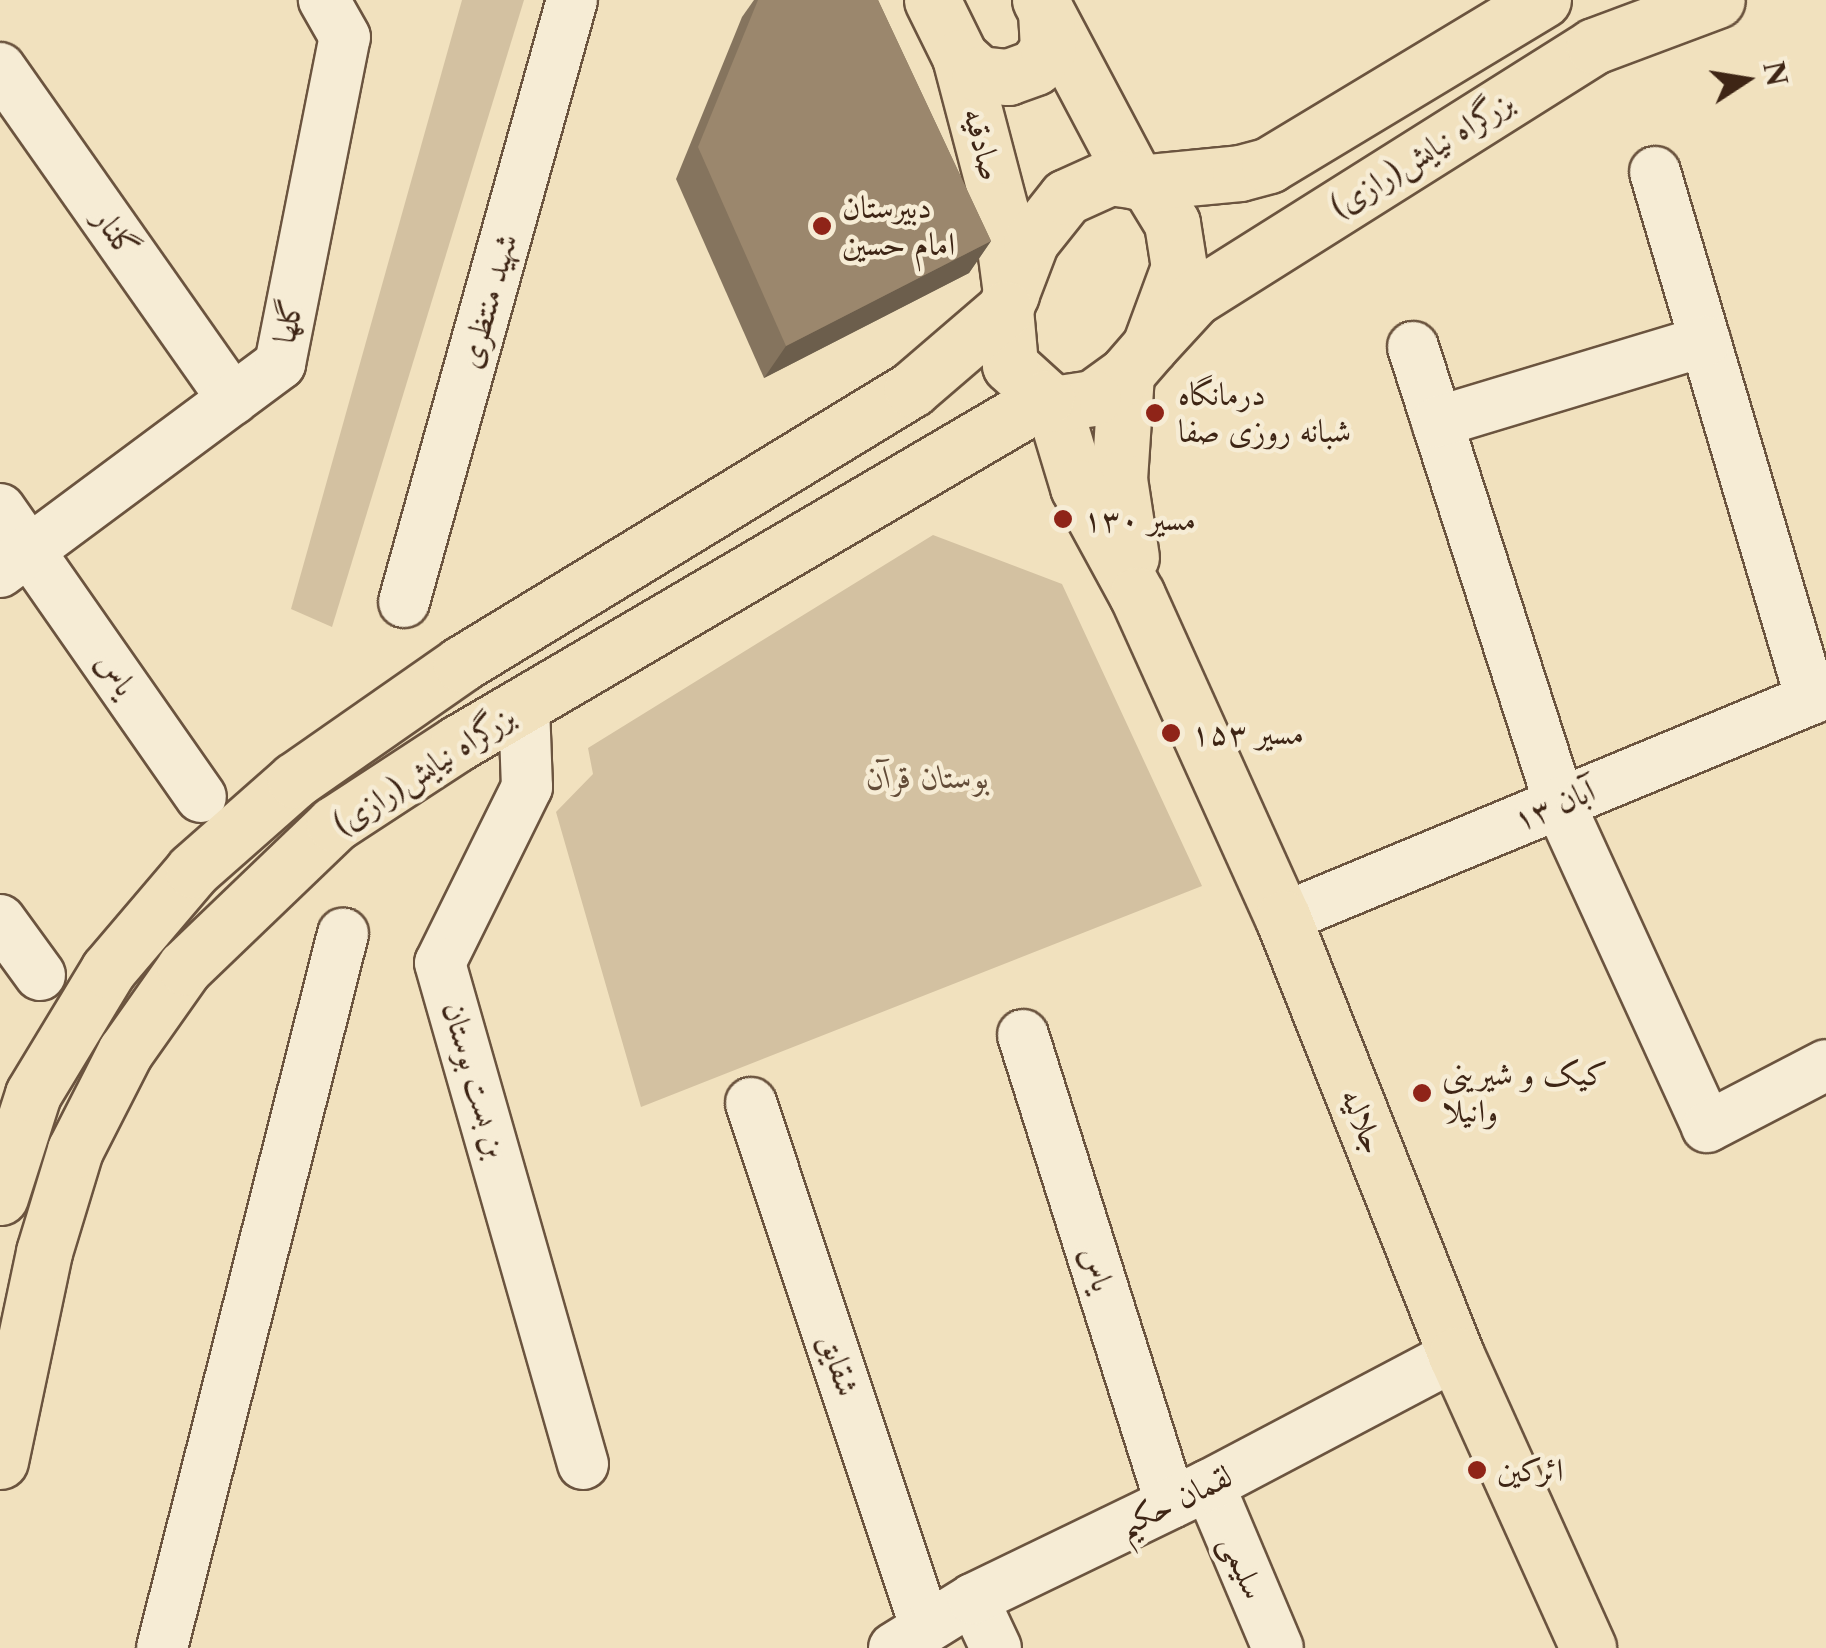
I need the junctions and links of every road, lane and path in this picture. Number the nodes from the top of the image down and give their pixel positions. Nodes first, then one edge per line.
1 (324, 0) edge
2 (572, 0) edge
3 (932, 0) edge
4 (1542, 0) edge
5 (1717, 0) edge
6 (1043, 6) edge
7 (960, 58) junction
8 (0, 68) edge
9 (1656, 172) dead end
10 (1141, 181) junction
11 (1008, 301) junction
12 (1705, 341) junction
13 (1413, 348) dead end
14 (1138, 360) junction
15 (233, 398) junction
16 (1050, 402) junction
17 (1437, 422) junction
18 (0, 509) edge
19 (15, 561) edge
20 (1137, 595) junction
21 (404, 602) dead end
22 (1822, 698) edge
23 (524, 706) junction
24 (202, 797) dead end
25 (1559, 804) junction
26 (1283, 918) junction
27 (0, 920) edge
28 (343, 934) dead end
29 (40, 975) dead end
30 (1022, 1036) dead end
31 (1826, 1065) edge
32 (752, 1103) dead end
33 (0, 1197) edge
34 (1456, 1355) junction
35 (0, 1461) edge
36 (583, 1464) dead end
37 (1190, 1494) junction
38 (973, 1598) junction
39 (910, 1638) edge
40 (162, 1648) edge
41 (996, 1648) edge
42 (1278, 1648) edge
43 (1588, 1648) edge

1 - 15 street, گلها
2 - 21 street, شهید منتظری
3 - 7 main road, صادقیه
4 - 10 main road
5 - 14 main road, بزرگراه نیایش(رازی)
6 - 7 main road
6 - 10 main road
7 - 11 main road, صادقیه
8 - 15 street, گلنار
9 - 12 street
10 - 11 main road
10 - 14 main road
11 - 16 main road
11 - 33 main road, بزرگراه نیایش(رازی)
12 - 17 street
12 - 22 street
13 - 17 street
14 - 16 main road
14 - 20 main road
15 - 19 street, گلها
16 - 20 main road
16 - 23 main road, بزرگراه نیایش(رازی)
17 - 25 street
18 - 19 street, یاس
19 - 24 street, یاس
20 - 26 main road, جلالیه
22 - 25 street, ۱۳ آبان
23 - 35 main road, بزرگراه نیایش(رازی)
23 - 36 street, بن بست بوستان
25 - 26 street, ۱۳ آبان
25 - 31 street
26 - 34 main road, جلالیه
27 - 29 street
28 - 40 street
30 - 37 street, یاس
32 - 39 street, شقایق
34 - 37 street, لقمان حکیم
34 - 43 main road, جلالیه
37 - 38 street, لقمان حکیم
37 - 42 street, سلیمی
38 - 39 street, لقمان حکیم
38 - 41 street

